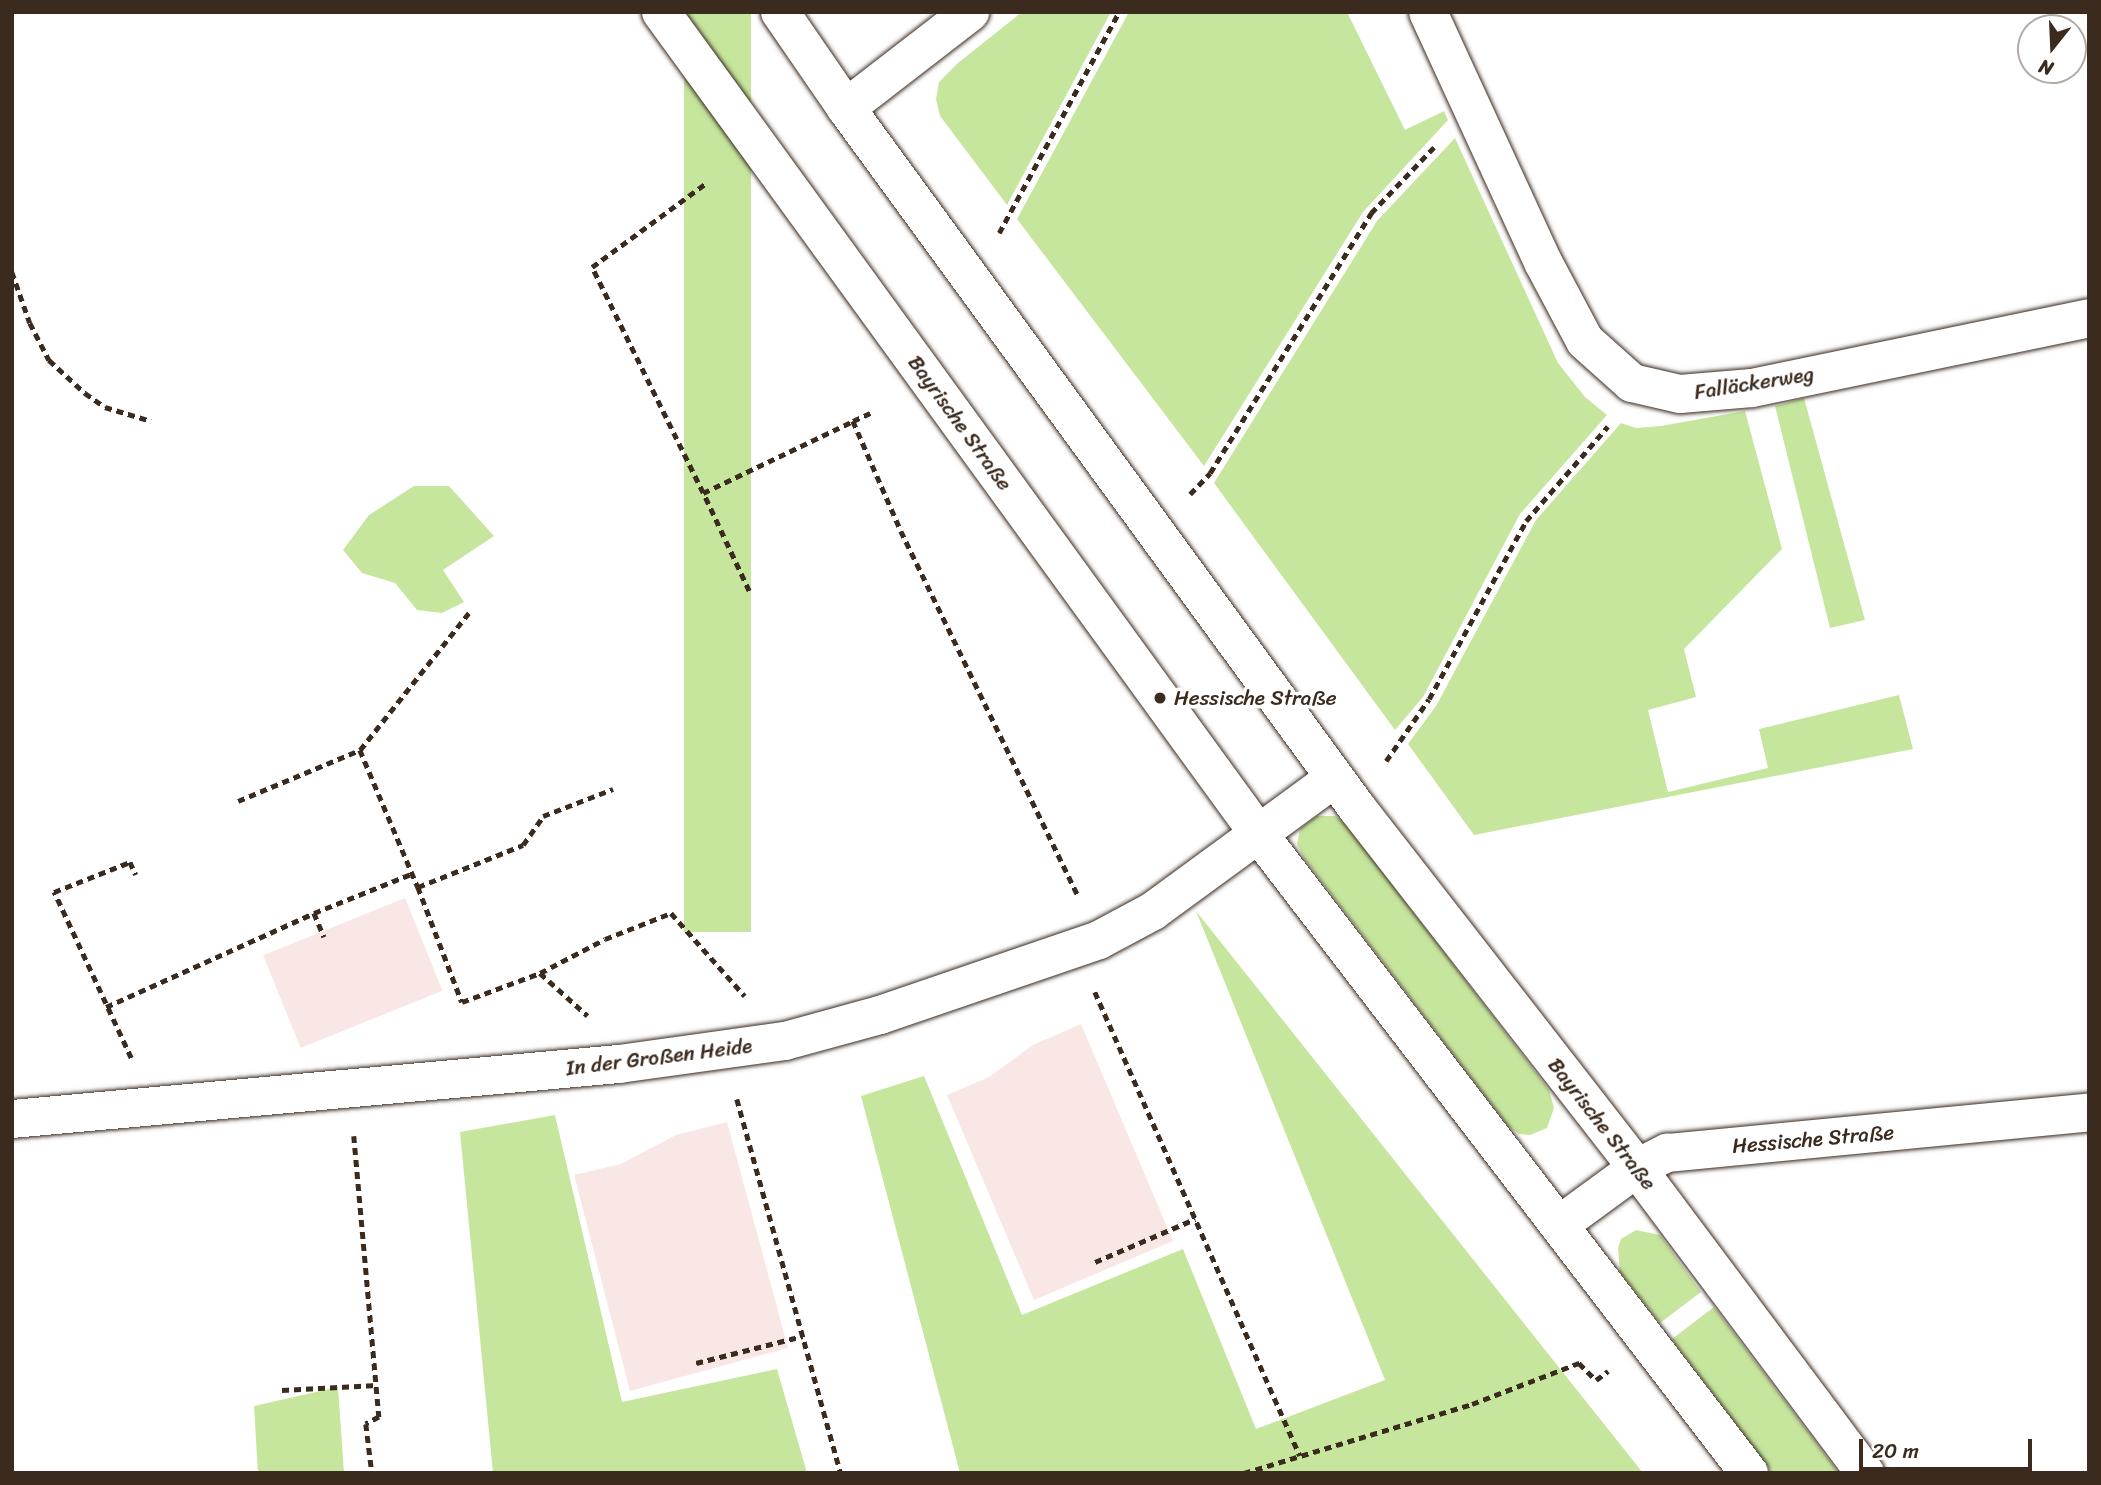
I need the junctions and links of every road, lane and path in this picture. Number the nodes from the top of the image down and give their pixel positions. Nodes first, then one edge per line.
1 (661, 12) edge
2 (780, 12) edge
3 (970, 12) edge
4 (1119, 12) edge
5 (1428, 12) edge
6 (846, 108) junction
7 (1473, 111) junction
8 (705, 184) dead end
9 (12, 272) edge
10 (973, 281) junction
11 (2089, 318) edge
12 (1632, 383) junction
13 (870, 413) dead end
14 (150, 421) dead end
15 (853, 421) junction
16 (703, 493) junction
17 (1155, 530) junction
18 (749, 591) dead end
19 (470, 611) dead end
20 (1401, 736) dead end
21 (360, 750) junction
22 (1335, 778) junction
23 (613, 789) dead end
24 (238, 801) dead end
25 (1258, 833) junction
26 (411, 874) junction
27 (136, 875) dead end
28 (418, 887) junction
29 (314, 913) junction
30 (324, 937) dead end
31 (1087, 945) junction
32 (540, 973) junction
33 (106, 1007) junction
34 (785, 1041) junction
35 (724, 1049) junction
36 (620, 1063) junction
37 (349, 1088) junction
38 (155, 1106) junction
39 (2089, 1112) edge
40 (12, 1119) edge
41 (1637, 1168) junction
42 (1195, 1219) junction
43 (1559, 1225) junction
44 (1095, 1262) dead end
45 (803, 1336) junction
46 (696, 1363) dead end
47 (1579, 1363) dead end
48 (377, 1385) junction
49 (282, 1390) dead end
50 (1300, 1456) junction
51 (372, 1473) edge
52 (841, 1473) edge
53 (1244, 1473) edge
54 (1749, 1473) edge
55 (1865, 1473) edge

1 - 25 street, Bayrische Straße
2 - 6 street, Bayrische Straße
3 - 6 street
4 - 10 path
5 - 7 street, Falläckerweg
6 - 10 street, Bayrische Straße
7 - 12 street, Falläckerweg
7 - 17 path
8 - 16 path
9 - 14 path
10 - 17 street, Bayrische Straße
11 - 12 street, Falläckerweg
12 - 20 path
13 - 15 path
15 - 16 path
15 - 31 path
16 - 18 path
17 - 22 street, Bayrische Straße
19 - 21 path
21 - 24 path
21 - 26 path
22 - 25 street
22 - 41 street, Bayrische Straße
23 - 28 path
25 - 31 street, In der Großen Heide
25 - 43 street, Bayrische Straße
26 - 28 path
26 - 29 path
27 - 33 path
28 - 32 path
29 - 30 path
29 - 33 path
31 - 34 street, In der Großen Heide
31 - 42 path
32 - 34 path
32 - 36 path
33 - 38 path
34 - 35 street, In der Großen Heide
35 - 36 street, In der Großen Heide
35 - 45 path
36 - 37 street, In der Großen Heide
37 - 38 street, In der Großen Heide
37 - 48 path
38 - 40 street, In der Großen Heide
39 - 41 street, Hessische Straße
41 - 43 street, Hessische Straße
41 - 55 street, Bayrische Straße
42 - 44 path
42 - 50 path
43 - 54 street, Bayrische Straße
45 - 46 path
45 - 52 path
47 - 50 path
48 - 49 path
48 - 51 path
50 - 53 path

